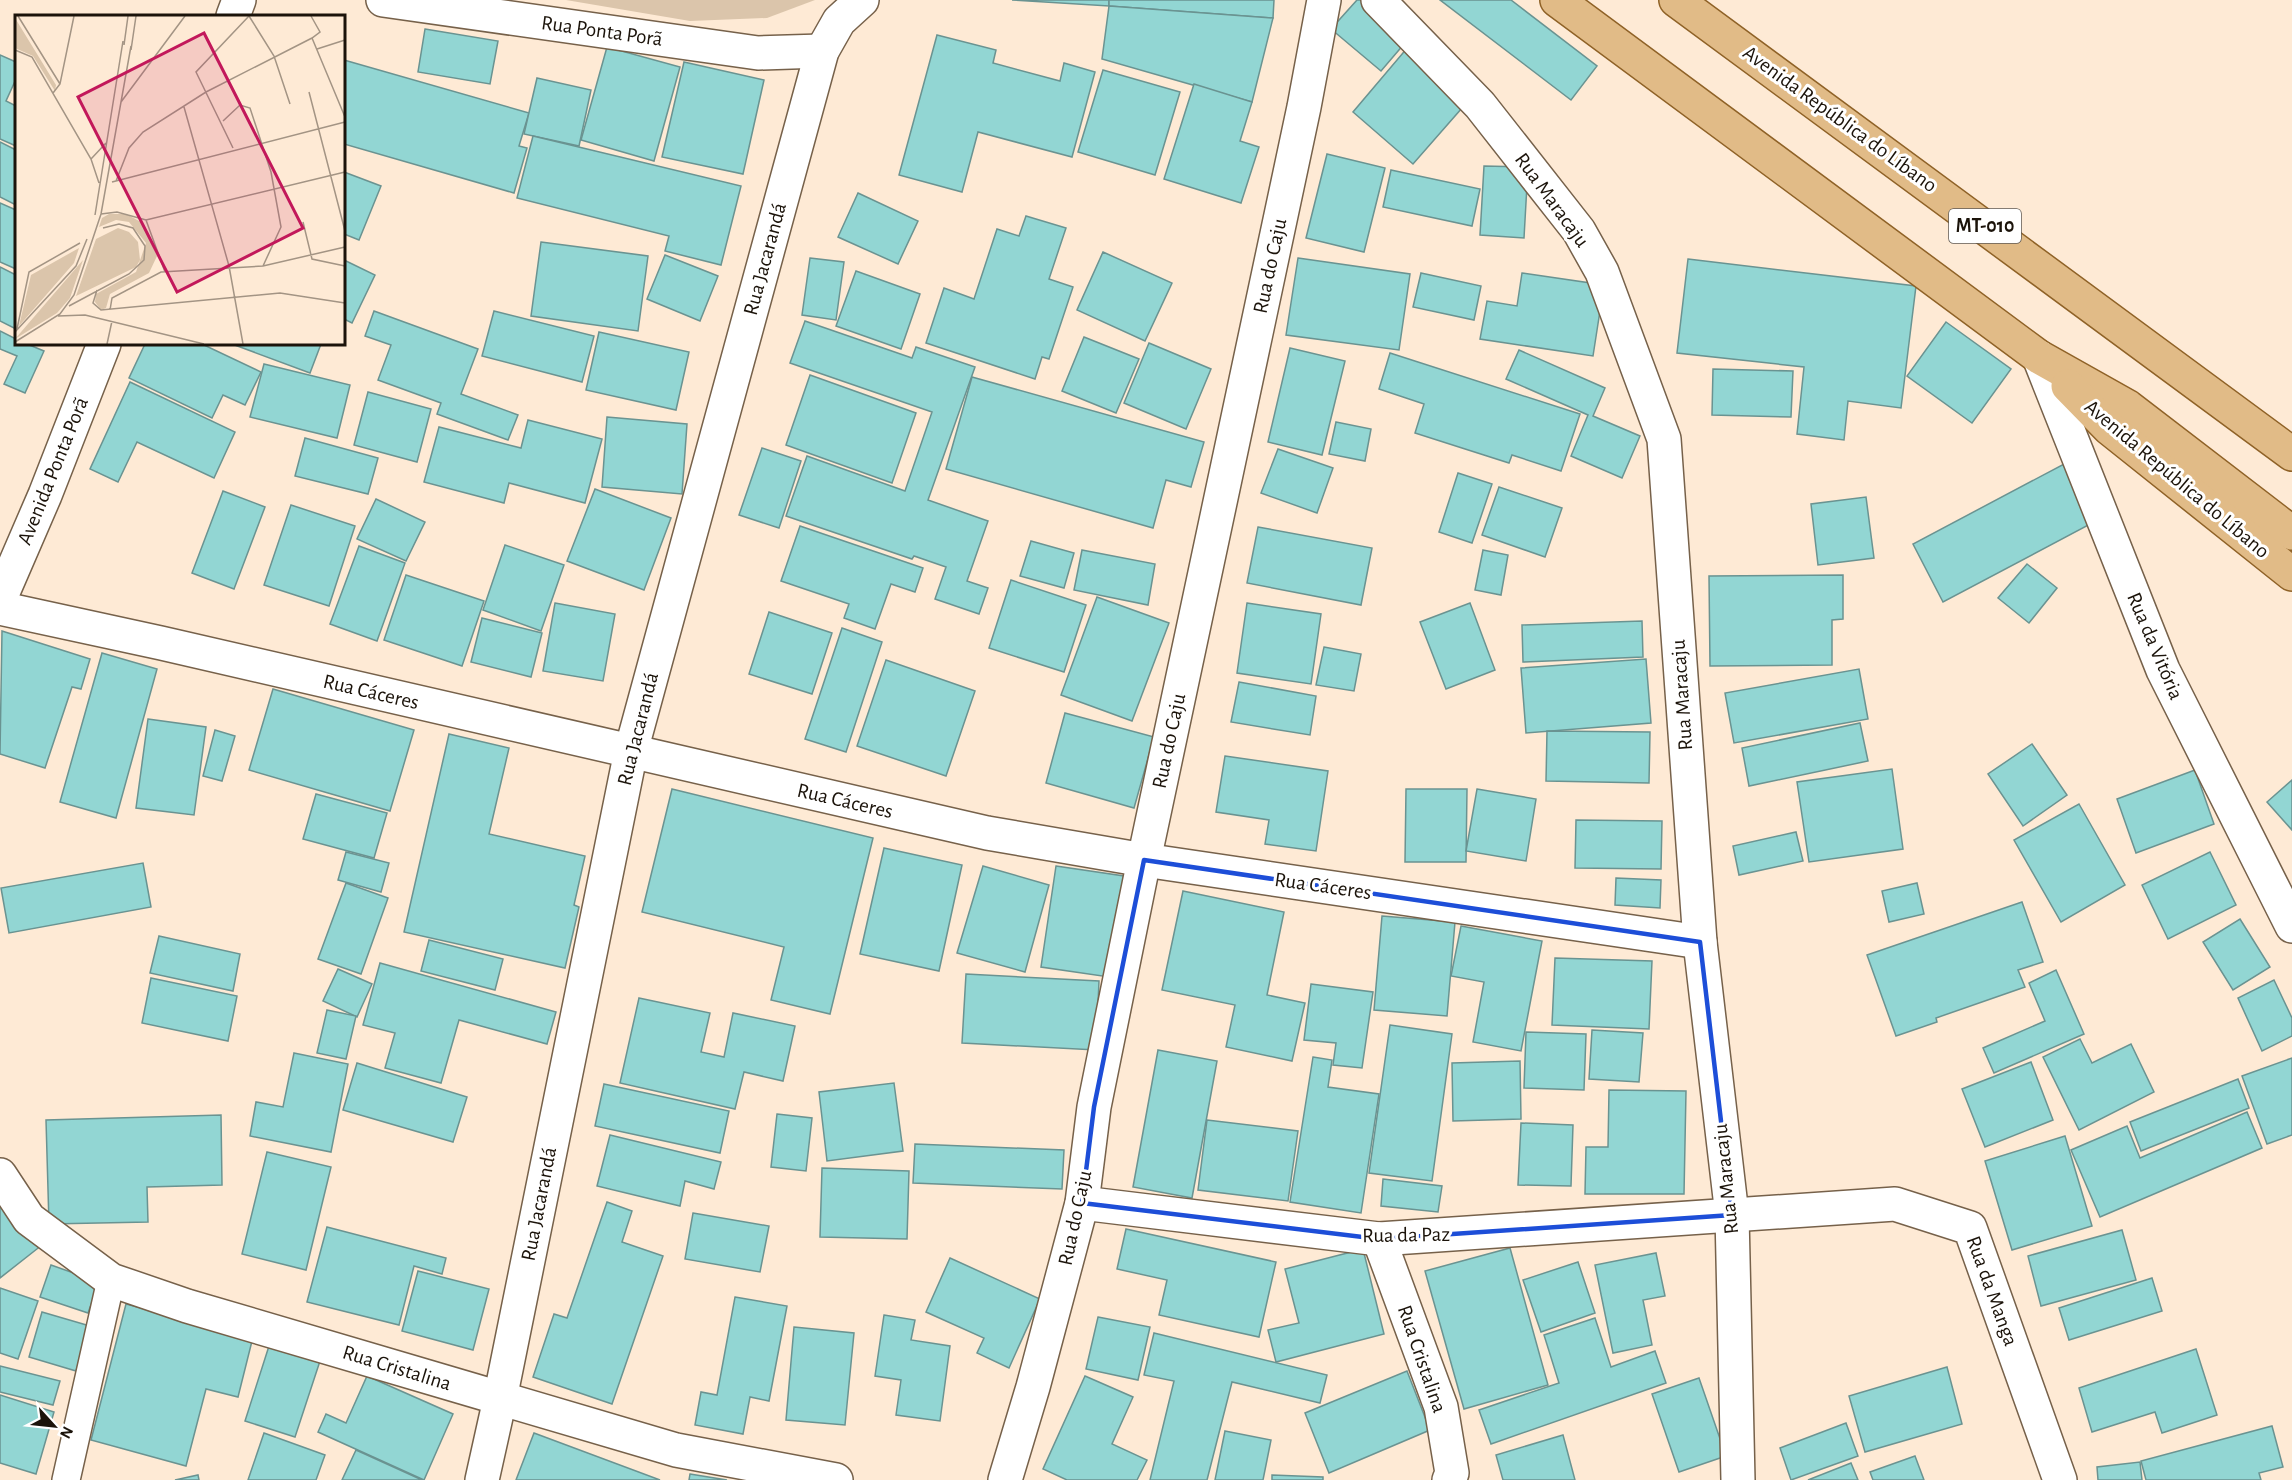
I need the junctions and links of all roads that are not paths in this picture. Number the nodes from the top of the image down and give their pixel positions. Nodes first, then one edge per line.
1 (239, 0) edge
2 (383, 0) edge
3 (862, 0) edge
4 (1324, 0) edge
5 (1378, 0) edge
6 (1557, 0) edge
7 (1676, 0) edge
8 (1717, 0) edge
9 (233, 15) edge
10 (1736, 43) junction
11 (822, 51) junction
12 (104, 345) edge
13 (2039, 357) junction
14 (2292, 454) edge
15 (2292, 532) edge
16 (2292, 574) edge
17 (0, 599) edge
18 (0, 608) edge
19 (630, 751) junction
20 (1144, 860) junction
21 (2292, 926) edge
22 (1700, 942) junction
23 (0, 1175) edge
24 (1082, 1203) junction
25 (1731, 1215) junction
26 (1379, 1239) junction
27 (111, 1280) junction
28 (500, 1399) junction
29 (66, 1480) edge
30 (482, 1480) edge
31 (836, 1480) edge
32 (1005, 1480) edge
33 (1449, 1480) edge
34 (1738, 1480) edge
35 (2060, 1480) edge

1 - 9 street
2 - 11 street, Rua Ponta Porã
3 - 11 street, Rua Jacarandá
4 - 20 street, Rua do Caju
5 - 22 street, Rua Maracaju
6 - 13 main road, Avenida República do Líbano
7 - 10 main road, Avenida República do Líbano / MT-010
8 - 10 main road
10 - 14 main road, Avenida República do Líbano / MT-010
11 - 19 street, Rua Jacarandá
12 - 17 street, Avenida Ponta Porã
13 - 15 main road, Avenida República do Líbano
13 - 16 main road, Avenida República do Líbano
13 - 21 street, Rua da Vitória
18 - 19 street, Rua Cáceres
19 - 20 street, Rua Cáceres
19 - 28 street, Rua Jacarandá
20 - 22 street, Rua Cáceres
20 - 24 street, Rua do Caju
22 - 25 street, Rua Maracaju
23 - 27 street, Rua Cristalina
24 - 26 street, Rua da Paz
24 - 32 street, Rua do Caju
25 - 26 street, Rua da Paz
25 - 34 street, Rua Maracaju
25 - 35 street, Rua da Manga
26 - 33 street, Rua Cristalina
27 - 28 street, Rua Cristalina
27 - 29 lane
28 - 30 street, Rua Jacarandá
28 - 31 street, Rua Cristalina

